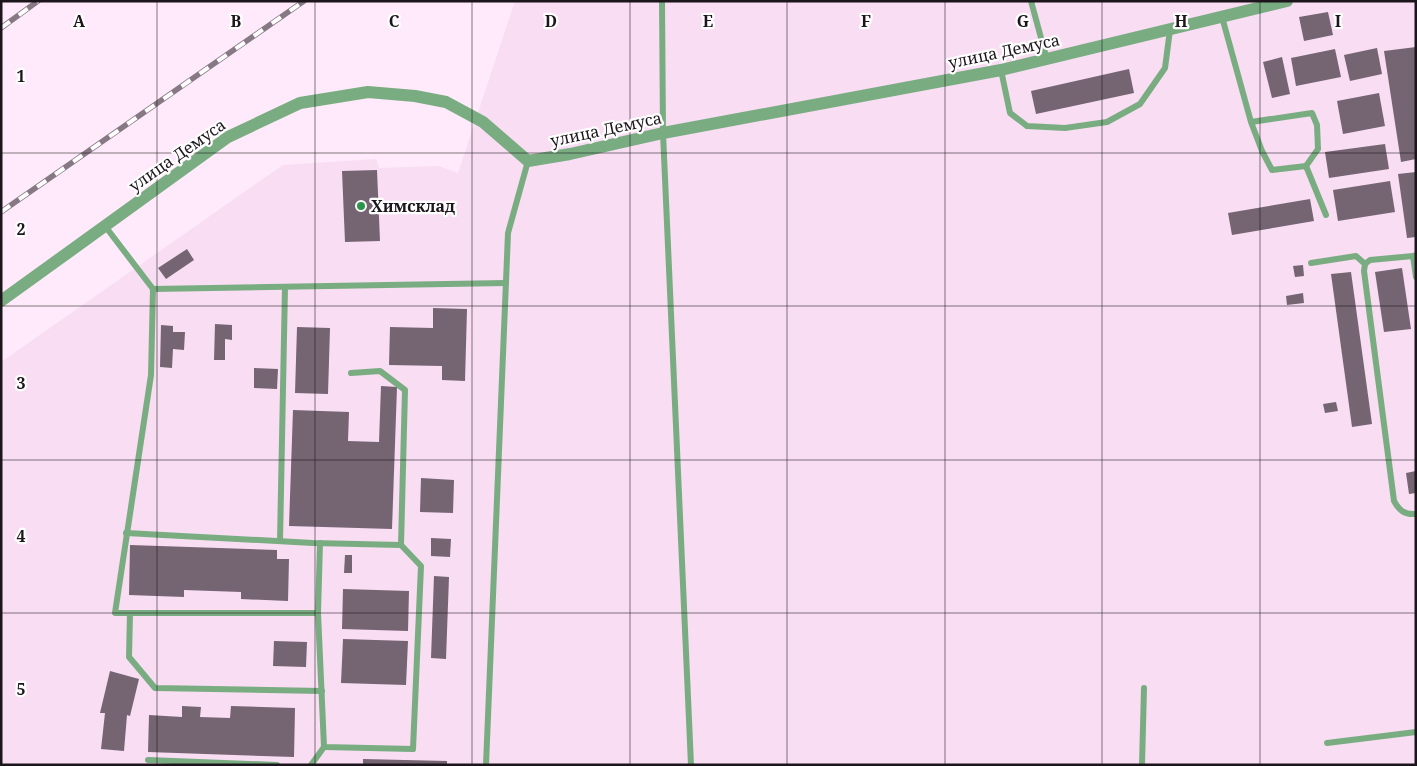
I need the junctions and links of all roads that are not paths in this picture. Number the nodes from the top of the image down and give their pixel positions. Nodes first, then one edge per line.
1 (662, 1) edge
2 (1031, 1) edge
3 (1287, 1) edge
4 (1222, 17) junction
5 (1170, 30) junction
6 (1047, 60) junction
7 (1002, 70) junction
8 (1251, 122) junction
9 (663, 133) junction
10 (528, 161) junction
11 (1306, 166) junction
12 (1326, 215) dead end
13 (105, 226) junction
14 (1414, 255) edge
15 (1311, 263) dead end
16 (1365, 264) junction
17 (1416, 277) edge
18 (506, 283) junction
19 (286, 287) junction
20 (153, 289) junction
21 (1, 301) edge
22 (351, 373) dead end
23 (1416, 514) edge
24 (126, 533) junction
25 (280, 541) junction
26 (320, 543) junction
27 (402, 545) junction
28 (130, 613) junction
29 (318, 614) junction
30 (1144, 688) dead end
31 (322, 692) junction
32 (1416, 732) edge
33 (1326, 744) dead end
34 (324, 747) junction
35 (148, 760) dead end
36 (277, 765) edge
37 (311, 765) edge
38 (486, 765) edge
39 (691, 765) edge
40 (1142, 765) edge

1 - 9 lane
2 - 6 lane
3 - 4 street, улица Демуса
4 - 5 street, улица Демуса
4 - 8 lane
5 - 6 street, улица Демуса
5 - 7 lane
6 - 7 street, улица Демуса
7 - 9 street, улица Демуса
8 - 11 lane
8 - 11 lane
9 - 10 street, улица Демуса
9 - 39 lane
10 - 13 street, улица Демуса
10 - 18 lane
11 - 12 lane
13 - 20 lane
13 - 21 street, улица Демуса
14 - 16 lane
14 - 17 lane
15 - 16 lane
16 - 23 lane
18 - 19 lane
18 - 38 lane
19 - 20 lane
19 - 25 lane
20 - 24 lane
22 - 27 lane
24 - 25 lane
24 - 28 lane
25 - 26 lane
26 - 27 lane
26 - 29 lane
27 - 34 lane
28 - 29 lane
28 - 31 lane
29 - 31 lane
30 - 40 lane
31 - 34 lane
32 - 33 lane
34 - 37 lane
35 - 36 lane

